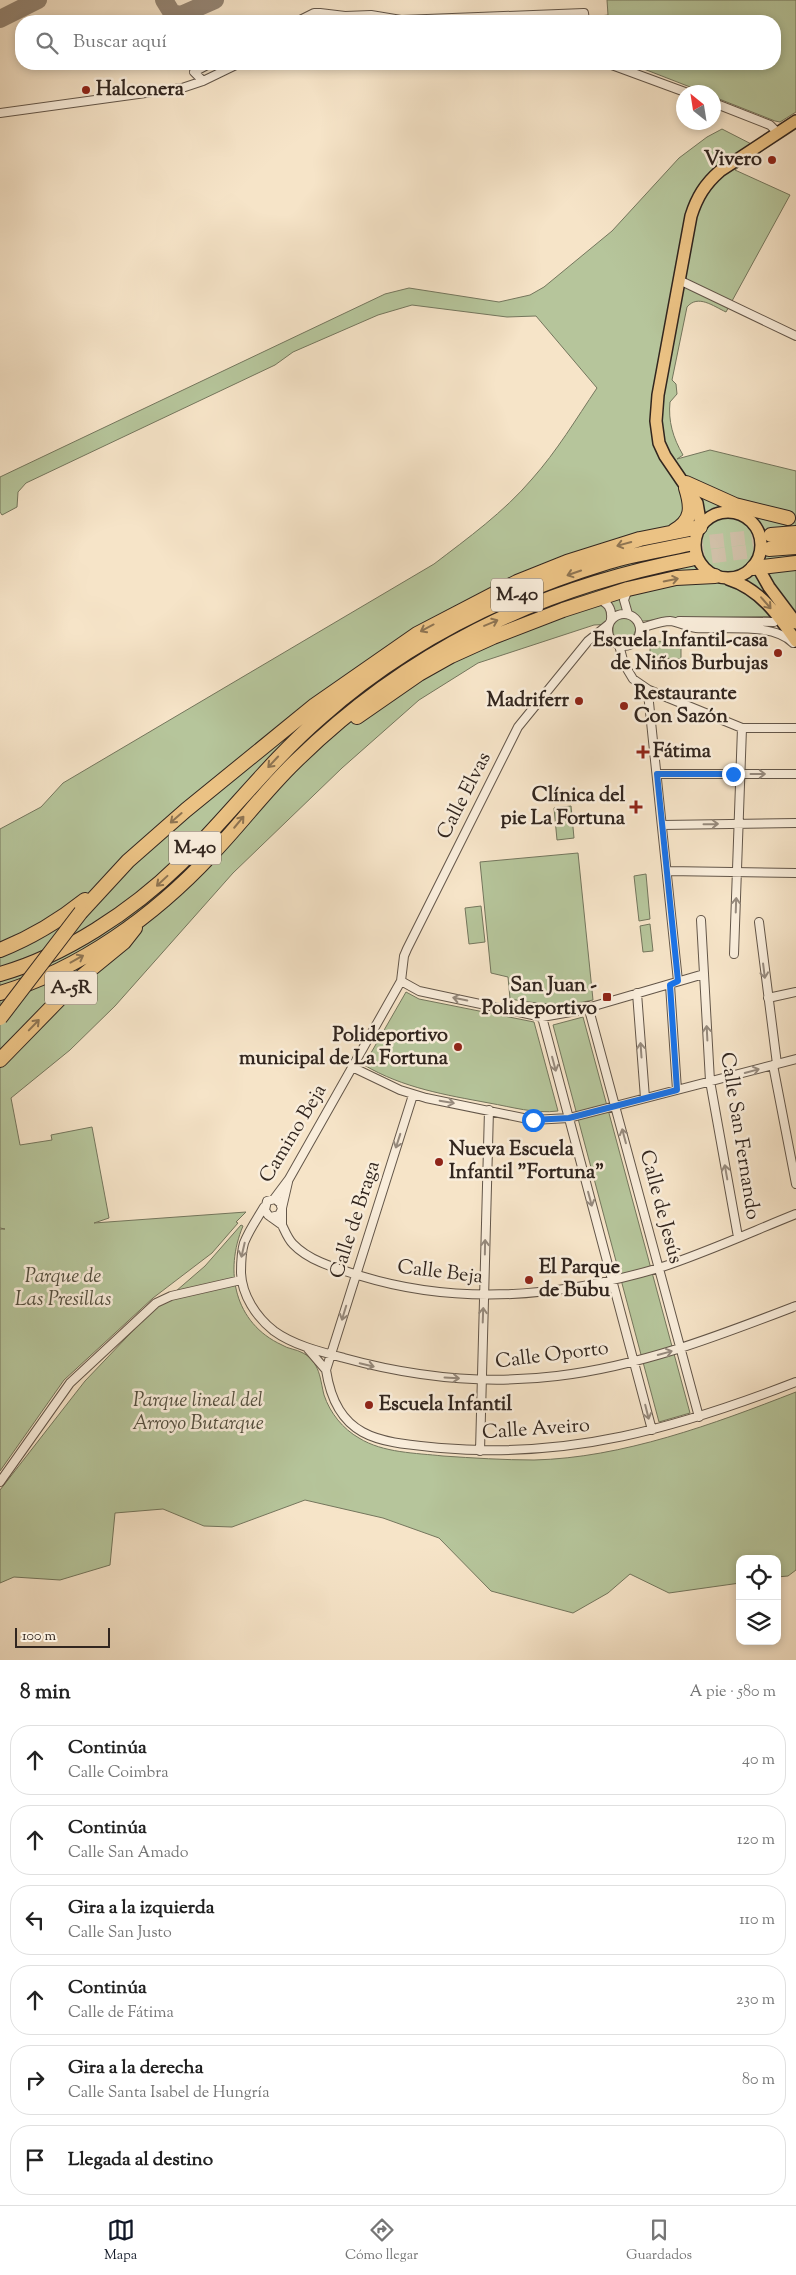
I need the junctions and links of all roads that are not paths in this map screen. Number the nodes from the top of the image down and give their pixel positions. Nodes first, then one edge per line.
1 (556, 15) edge
2 (584, 15) edge
3 (198, 70) edge
4 (226, 70) edge
5 (625, 70) edge
6 (194, 72) junction
7 (203, 81) junction
8 (189, 86) junction
9 (676, 89) edge
10 (721, 106) edge
11 (0, 113) edge
12 (796, 121) edge
13 (778, 133) junction
14 (679, 280) junction
15 (796, 336) edge
16 (682, 481) junction
17 (733, 512) junction
18 (746, 517) junction
19 (792, 518) edge
20 (701, 527) junction
21 (672, 533) junction
22 (796, 533) edge
23 (689, 544) tunnel mouth
24 (796, 547) edge
25 (691, 560) tunnel mouth
26 (796, 563) edge
27 (756, 566) junction
28 (720, 577) junction
29 (628, 589) junction
30 (596, 598) junction
31 (628, 614) junction
32 (669, 621) junction
33 (610, 622) junction
34 (774, 622) dead end
35 (796, 623) edge
36 (640, 628) junction
37 (610, 638) junction
38 (588, 641) junction
39 (796, 642) edge
40 (619, 645) junction
41 (796, 646) edge
42 (362, 683) junction
43 (649, 690) junction
44 (742, 728) junction
45 (796, 728) edge
46 (296, 761) junction
47 (242, 766) junction
48 (657, 774) junction
49 (741, 774) junction
50 (796, 774) edge
51 (796, 823) edge
52 (738, 824) junction
53 (662, 825) junction
54 (128, 861) junction
55 (667, 871) junction
56 (737, 872) junction
57 (796, 873) edge
58 (143, 918) junction
59 (701, 920) dead end
60 (759, 922) dead end
61 (0, 950) edge
62 (734, 954) dead end
63 (0, 974) edge
64 (704, 974) junction
65 (401, 981) junction
66 (678, 981) junction
67 (670, 985) junction
68 (796, 992) edge
69 (0, 993) edge
70 (637, 993) junction
71 (768, 998) junction
72 (588, 1006) junction
73 (542, 1017) junction
74 (0, 1018) edge
75 (796, 1059) edge
76 (0, 1060) edge
77 (775, 1064) junction
78 (352, 1067) junction
79 (710, 1081) junction
80 (677, 1090) junction
81 (413, 1095) junction
82 (645, 1098) junction
83 (616, 1106) junction
84 (489, 1110) junction
85 (569, 1118) junction
86 (289, 1179) junction
87 (796, 1184) edge
88 (274, 1199) junction
89 (264, 1207) junction
90 (282, 1208) junction
91 (796, 1214) edge
92 (271, 1216) junction
93 (282, 1225) junction
94 (738, 1237) junction
95 (659, 1267) junction
96 (356, 1274) junction
97 (242, 1280) junction
98 (612, 1280) junction
99 (484, 1296) junction
100 (796, 1306) edge
101 (306, 1346) junction
102 (681, 1349) junction
103 (330, 1355) junction
104 (634, 1362) junction
105 (326, 1370) junction
106 (481, 1380) junction
107 (796, 1382) edge
108 (699, 1417) junction
109 (652, 1430) junction
110 (480, 1451) junction
111 (0, 1482) edge

1 - 2 street
3 - 6 street
4 - 7 street
5 - 9 street
6 - 7 street
6 - 8 street
7 - 8 street
8 - 11 street
10 - 13 street
12 - 13 main road
13 - 14 main road
14 - 15 street
14 - 16 main road
16 - 17 main road
16 - 19 highway
16 - 20 main road
16 - 21 highway
17 - 18 main road
17 - 20 main road
18 - 19 highway
18 - 27 main road
20 - 21 highway
20 - 28 main road
21 -> 47 highway
22 - 24 highway
23 -> 42 highway, M-40
46 -> 25 highway, M-40
26 - 27 highway
27 - 28 main road
27 - 35 main road
29 -> 28 highway
28 -> 39 main road
29 - 30 highway
29 - 31 street
30 - 33 street
30 - 46 highway
31 - 33 street
31 - 36 street
32 - 34 street
32 - 36 street
32 - 41 street
33 - 37 street
33 - 38 street, Calle Elvas
36 - 40 street
37 - 38 street
37 - 40 street
38 - 65 street, Calle Elvas
40 - 43 street
42 - 47 highway, A-5R
42 -> 63 highway, M-40
43 - 44 street
43 - 48 street
44 - 45 street
44 - 49 street
58 -> 46 highway, M-40
47 -> 54 highway, A-5R
48 - 49 street
48 - 53 street
49 -> 50 street
49 - 52 street
51 - 52 street
53 -> 52 street
52 - 56 street
53 - 55 street
54 - 61 highway
54 - 74 highway, A-5R, bridge
55 - 56 street
55 - 66 street
56 - 57 street
62 -> 56 street
69 -> 58 highway, M-40
76 -> 58 highway, A-5R
59 - 64 street, Calle San Fernando
60 -> 71 street
64 - 66 street
79 -> 64 street, Calle San Fernando
73 -> 65 street
65 - 78 street, Camino Beja
66 - 67 street
67 - 70 street
67 - 80 street
68 - 71 street
70 - 72 street
82 -> 70 street
71 - 77 street
72 - 73 street
72 - 83 street, Calle de Jesús
73 -> 85 street
75 - 77 street
79 -> 77 street
77 - 87 street
78 - 81 street
78 - 86 street, Camino Beja
79 - 80 street
94 -> 79 street, Calle San Fernando
80 - 82 street
81 -> 84 street
81 -> 96 street, Calle de Braga
82 - 83 street
83 - 85 street
95 -> 83 street, Calle de Jesús
84 - 85 street
99 -> 84 street
85 -> 98 street
86 - 88 street, Camino Beja
86 - 90 street
88 - 89 street
88 - 90 street
89 - 92 street
89 -> 97 street, Calle Oporto
90 - 92 street
90 - 93 street
91 - 94 street, Calle Beja
92 - 93 street
93 - 96 street, Calle Beja
94 - 95 street, Calle Beja
95 - 98 street, Calle Beja
95 - 102 street, Calle de Jesús
96 - 99 street, Calle Beja
96 -> 103 street, Calle de Braga
97 - 101 street, Calle Oporto
97 - 111 street
98 - 99 street, Calle Beja
98 - 104 street
106 -> 99 street
100 - 102 street, Calle Oporto
101 - 103 street, Calle Oporto
101 - 105 street, Calle Oporto
104 -> 102 street, Calle Oporto
102 - 108 street, Calle de Jesús
103 - 105 street, Calle Aveiro
103 -> 106 street, Calle Oporto
104 - 106 street, Calle Oporto
104 -> 109 street
105 - 110 street, Calle Aveiro
106 - 110 street
107 - 108 street, Calle Aveiro
108 - 109 street, Calle Aveiro
109 - 110 street, Calle Aveiro

